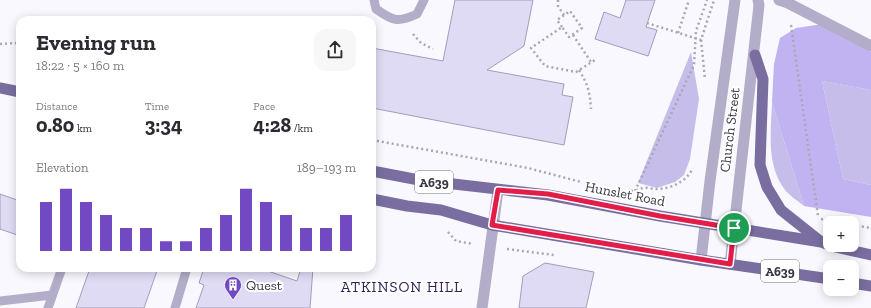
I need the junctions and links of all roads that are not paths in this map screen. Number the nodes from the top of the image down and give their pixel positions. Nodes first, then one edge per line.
1 (374, 0) edge
2 (424, 0) edge
3 (735, 0) edge
4 (758, 0) edge
5 (784, 1) edge
6 (871, 46) edge
7 (755, 55) junction
8 (0, 88) edge
9 (16, 91) edge
10 (376, 172) edge
11 (498, 190) junction
12 (376, 200) edge
13 (706, 224) junction
14 (492, 225) junction
15 (734, 228) junction
16 (821, 242) junction
17 (871, 255) edge
18 (701, 260) junction
19 (730, 264) junction
20 (61, 272) edge
21 (186, 272) edge
22 (823, 278) edge
23 (859, 284) edge
24 (871, 286) edge
25 (52, 296) junction
26 (0, 301) edge
27 (48, 308) edge
28 (175, 308) edge
29 (482, 308) edge

1 - 2 lane
3 - 13 street, Church Street
4 - 7 street, Church Street
5 - 6 street
7 - 15 street, Church Street
7 - 16 main road
8 - 9 main road
10 - 11 main road, Hunslet Road / A639
11 - 13 main road, Hunslet Road / A639
11 - 14 street
12 - 14 main road, A639
13 - 15 main road, Hunslet Road / A639
13 - 18 street, Church Street
14 - 18 main road, A639
14 - 29 street
15 - 16 main road, Hunslet Road / A639
15 - 19 street, Church Street
16 - 17 main road, Hunslet Road / A639
18 - 19 main road, A639
19 - 22 main road, A639
20 - 25 lane
21 - 28 lane
23 - 24 main road
25 - 26 lane
25 - 27 lane

